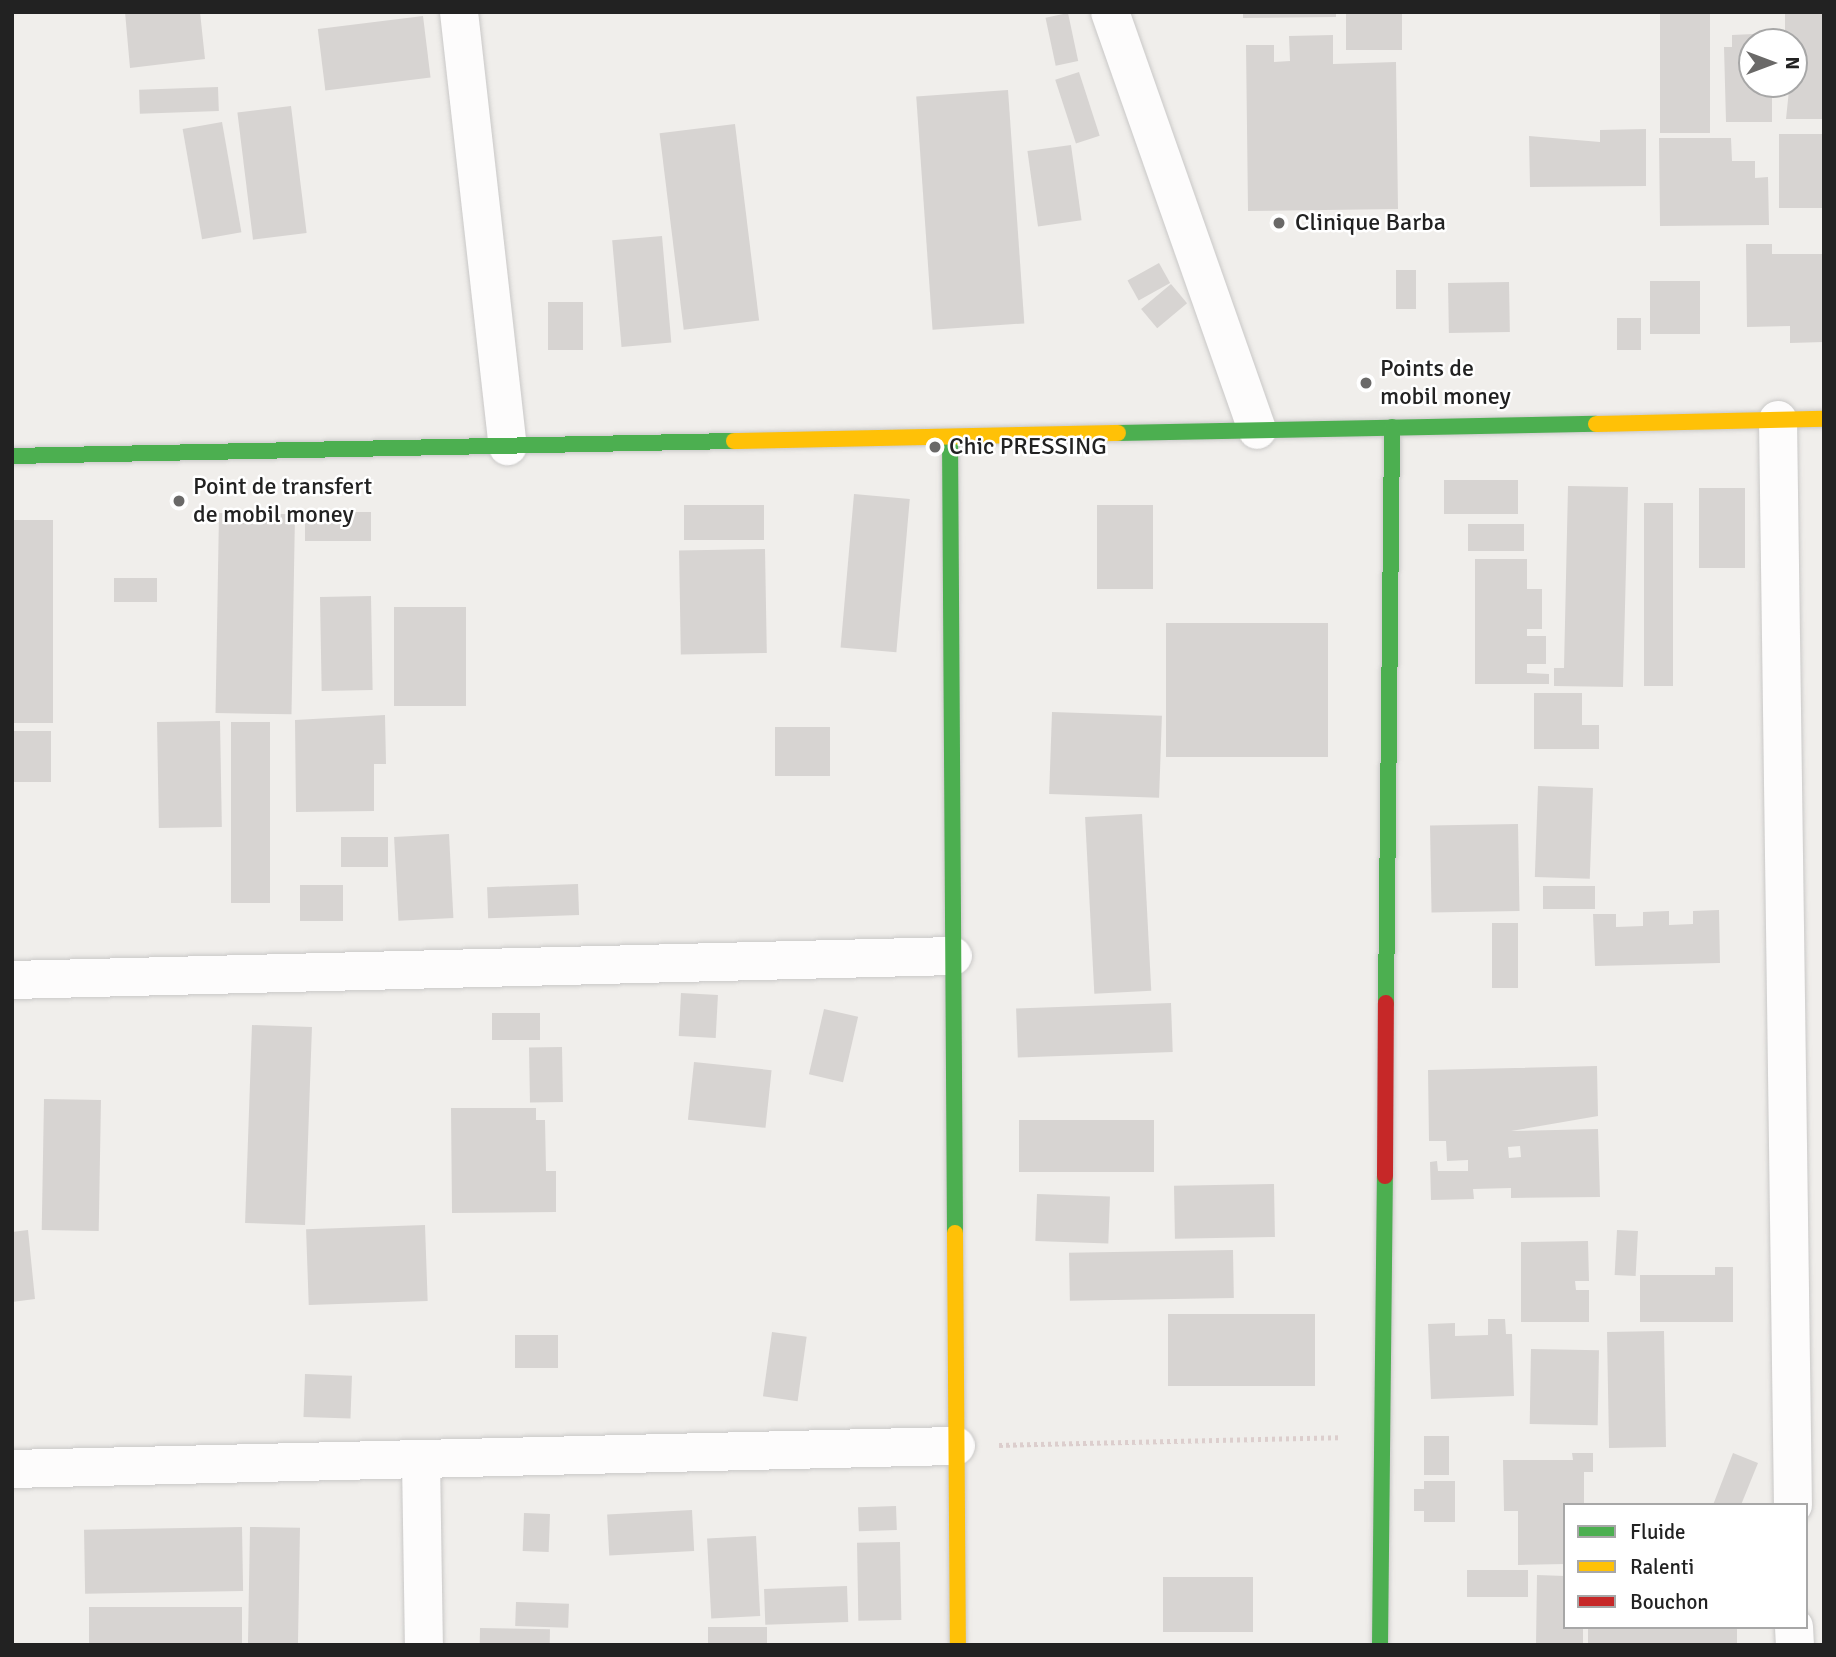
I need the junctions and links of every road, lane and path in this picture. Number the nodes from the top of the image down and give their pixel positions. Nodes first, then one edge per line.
1 (458, 12) edge
2 (1110, 12) edge
3 (1824, 419) edge
4 (1779, 420) junction
5 (1392, 427) junction
6 (1256, 430) junction
7 (950, 436) junction
8 (508, 446) junction
9 (13, 450) edge
10 (953, 956) junction
11 (12, 979) edge
12 (1384, 1436) junction
13 (956, 1446) junction
14 (421, 1460) junction
15 (12, 1469) edge
16 (1793, 1503) edge
17 (424, 1645) edge
18 (958, 1645) edge
19 (1380, 1645) edge

1 - 8 street
2 - 6 street
3 - 4 street
4 - 5 street
4 - 16 street
5 - 6 street
5 - 12 street
6 - 7 street
7 - 8 street
7 - 10 street
8 - 9 street
10 - 11 street
10 - 13 street
12 - 13 path
12 - 19 street
13 - 14 street
13 - 18 street
14 - 15 street
14 - 17 street

